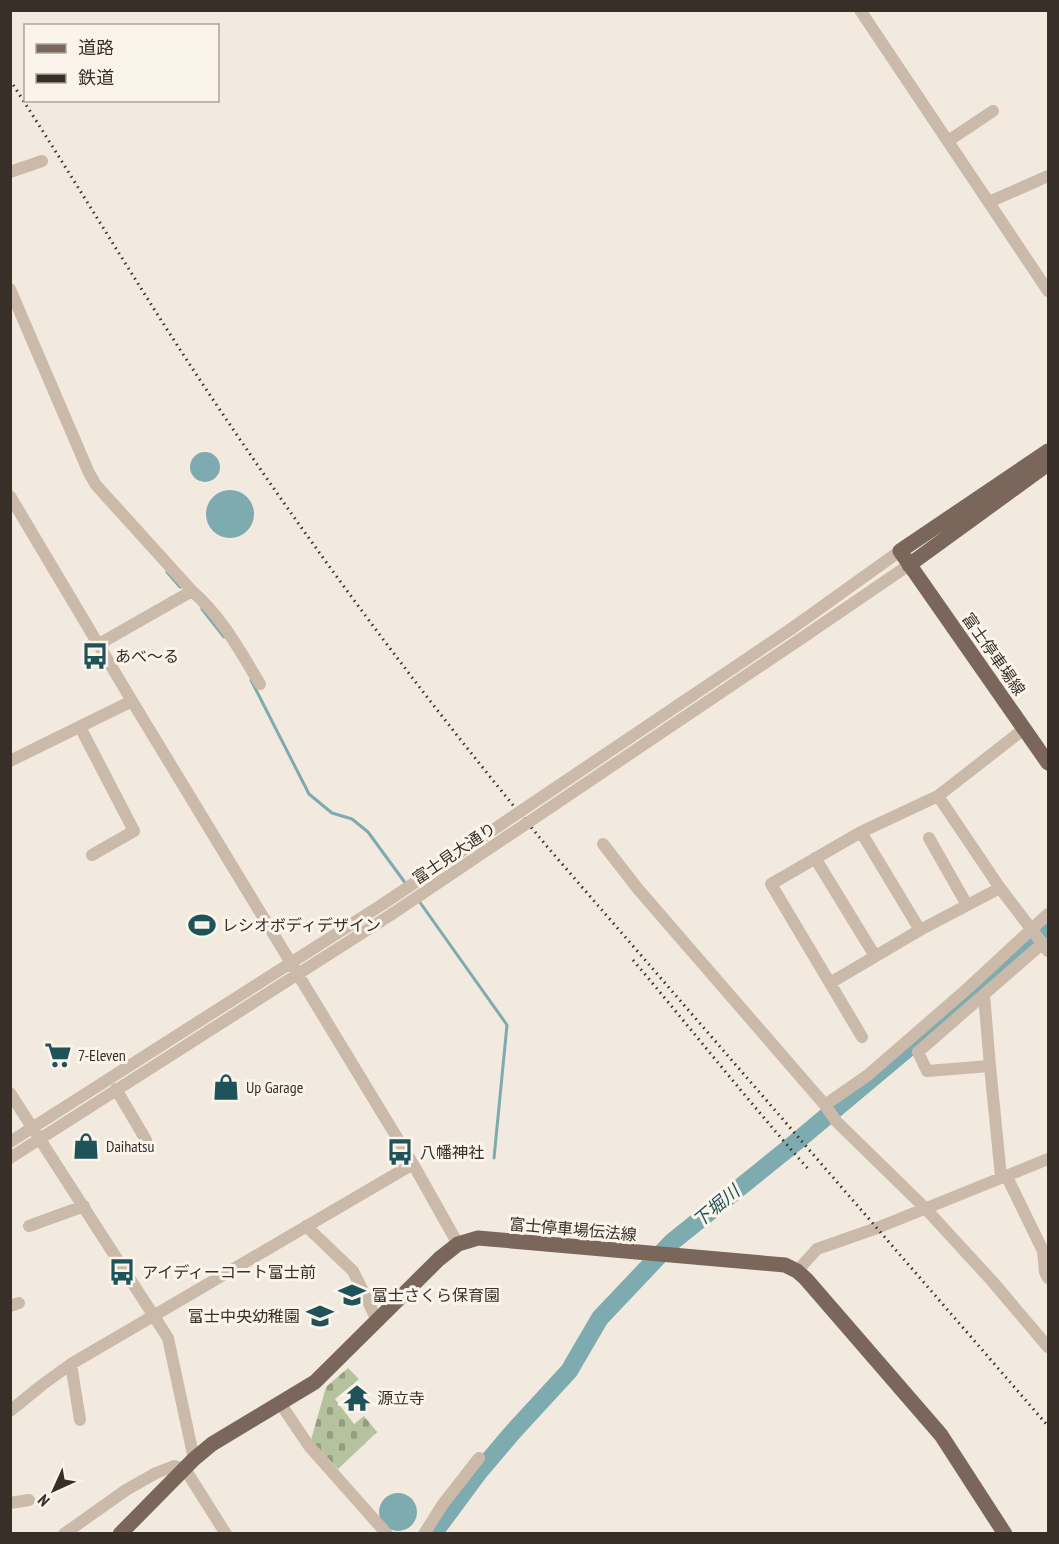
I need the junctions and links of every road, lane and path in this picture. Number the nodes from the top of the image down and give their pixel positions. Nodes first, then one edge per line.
1 (860, 10) edge
2 (993, 111) dead end
3 (948, 141) junction
4 (42, 161) dead end
5 (10, 172) edge
6 (1048, 176) edge
7 (989, 201) junction
8 (10, 289) edge
9 (1048, 291) edge
10 (1048, 451) edge
11 (1048, 464) edge
12 (10, 496) edge
13 (900, 551) junction
14 (909, 565) junction
15 (192, 591) junction
16 (795, 634) junction
17 (99, 644) junction
18 (260, 684) dead end
19 (132, 701) junction
20 (80, 728) junction
21 (1024, 729) junction
22 (10, 761) edge
23 (1048, 764) edge
24 (938, 796) junction
25 (861, 832) junction
26 (929, 838) dead end
27 (603, 844) dead end
28 (92, 855) dead end
29 (815, 858) junction
30 (1000, 888) junction
31 (967, 905) junction
32 (1048, 914) edge
33 (920, 930) junction
34 (1032, 930) junction
35 (1046, 947) edge
36 (875, 956) junction
37 (291, 962) junction
38 (298, 975) junction
39 (830, 983) junction
40 (984, 995) junction
41 (862, 1037) dead end
42 (990, 1066) junction
43 (116, 1089) junction
44 (10, 1093) edge
45 (825, 1106) junction
46 (36, 1133) junction
47 (146, 1140) dead end
48 (10, 1142) edge
49 (10, 1158) edge
50 (1048, 1159) edge
51 (412, 1164) junction
52 (1004, 1176) junction
53 (84, 1206) junction
54 (925, 1208) junction
55 (29, 1226) dead end
56 (306, 1226) junction
57 (458, 1244) junction
58 (797, 1271) junction
59 (1048, 1278) edge
60 (153, 1316) junction
61 (378, 1320) junction
62 (1048, 1347) edge
63 (71, 1364) junction
64 (280, 1402) junction
65 (10, 1411) edge
66 (80, 1420) dead end
67 (479, 1458) dead end
68 (189, 1464) junction
69 (29, 1500) dead end
70 (10, 1503) edge
71 (64, 1533) edge
72 (120, 1533) edge
73 (226, 1533) edge
74 (387, 1533) edge
75 (424, 1533) edge
76 (1005, 1533) edge

1 - 3 street
2 - 3 street
3 - 7 street
4 - 5 street
6 - 7 street
7 - 9 street
8 - 15 street
10 - 13 main road
11 - 14 main road
12 - 17 street
13 - 14 main road, 富士停車場線
13 - 16 street, 富士見大通り
14 - 16 street, 富士見大通り
14 - 21 main road, 富士停車場線
15 - 17 street
15 - 18 street
16 - 37 street, 富士見大通り, bridge
16 - 38 street, 富士見大通り, bridge
17 - 19 street
19 - 20 street
19 - 37 street
20 - 22 street
20 - 28 street
21 - 23 main road, 富士停車場線
21 - 24 street
24 - 25 street
24 - 30 street
25 - 29 street
25 - 33 street
26 - 31 street
27 - 45 street
29 - 36 street
29 - 39 street
30 - 31 street
30 - 34 street
31 - 33 street
32 - 34 street
33 - 36 street
34 - 35 street
34 - 45 street
35 - 40 street
36 - 39 street
37 - 38 street
37 - 46 street, 富士見大通り
38 - 43 street, 富士見大通り
38 - 51 street
39 - 41 street
40 - 42 street
40 - 42 street
42 - 52 street
43 - 46 street, 富士見大通り
43 - 47 street
44 - 46 street
45 - 54 street
46 - 48 street, 富士見大通り
46 - 49 street, 富士見大通り
46 - 53 street
50 - 52 street
51 - 56 street
51 - 57 street
52 - 54 street
52 - 59 street
53 - 55 street
53 - 60 street
54 - 58 street
54 - 62 street
56 - 60 street
56 - 61 street
57 - 58 main road, 富士停車場伝法線
57 - 61 main road, 富士停車場伝法線
58 - 76 main road
60 - 63 street
60 - 68 street
61 - 64 main road, 富士停車場伝法線
63 - 65 street
63 - 66 street
64 - 68 main road, 富士停車場伝法線
64 - 74 street
67 - 75 street
68 - 71 street
68 - 72 main road, 富士停車場伝法線
68 - 73 street
69 - 70 street

